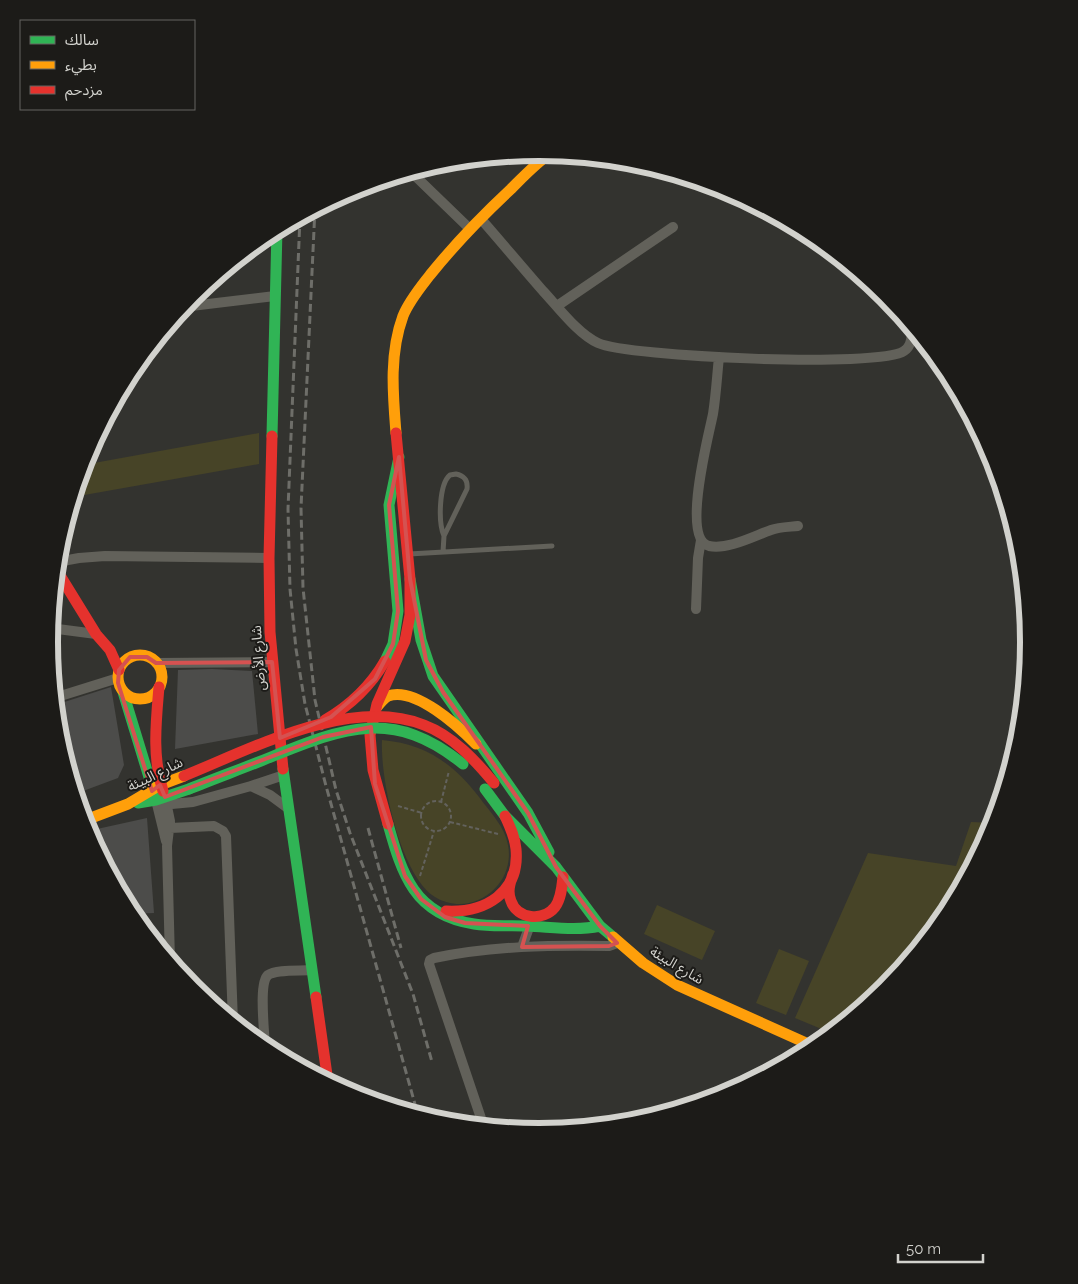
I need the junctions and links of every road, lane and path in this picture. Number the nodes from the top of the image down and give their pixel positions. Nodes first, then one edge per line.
1 (540, 160) edge
2 (416, 177) edge
3 (481, 219) junction
4 (673, 227) dead end
5 (470, 228) junction
6 (277, 238) edge
7 (275, 296) junction
8 (197, 305) edge
9 (557, 306) junction
10 (911, 337) edge
11 (719, 357) junction
12 (399, 457) junction
13 (798, 526) dead end
14 (444, 536) junction
15 (701, 540) junction
16 (552, 546) dead end
17 (443, 552) junction
18 (408, 554) junction
19 (269, 558) junction
20 (65, 561) edge
21 (62, 579) edge
22 (410, 579) junction
23 (696, 609) dead end
24 (58, 629) edge
25 (96, 634) junction
26 (110, 650) junction
27 (136, 656) junction
28 (272, 662) junction
29 (156, 663) junction
30 (118, 674) junction
31 (159, 687) junction
32 (123, 692) junction
33 (61, 695) edge
34 (376, 707) junction
35 (313, 726) junction
36 (450, 766) dead end
37 (497, 768) junction
38 (284, 775) junction
39 (251, 786) junction
40 (490, 786) junction
41 (160, 797) junction
42 (441, 802) junction
43 (398, 806) dead end
44 (289, 809) junction
45 (422, 813) junction
46 (505, 816) junction
47 (91, 818) edge
48 (450, 822) junction
49 (170, 828) junction
50 (434, 831) junction
51 (506, 836) dead end
52 (167, 846) junction
53 (553, 862) junction
54 (513, 874) junction
55 (563, 876) junction
56 (418, 881) dead end
57 (428, 904) junction
58 (531, 922) junction
59 (600, 926) junction
60 (617, 942) junction
61 (522, 947) junction
62 (170, 950) edge
63 (311, 970) junction
64 (232, 1012) edge
65 (264, 1037) edge
66 (806, 1043) edge
67 (327, 1074) edge
68 (482, 1120) edge

1 - 3 main road
2 - 5 street
3 - 5 main road
3 - 9 street
4 - 9 street
5 - 12 main road
6 - 7 main road, شارع الأرض
7 - 8 street
7 - 19 main road, شارع الأرض
9 - 11 street
10 - 11 street
11 - 15 street
12 - 18 main road
12 - 35 main road, bridge
13 - 15 street
14 - 14 lane
14 - 17 lane
15 - 23 street
16 - 17 lane
17 - 18 lane
18 - 22 main road
19 - 20 street
19 - 28 main road, شارع الأرض
21 - 25 main road
22 - 34 main road
22 - 37 main road
24 - 25 street
25 - 26 main road
26 - 27 main road
26 - 30 main road
27 - 29 main road
27 - 30 main road
28 - 29 street
28 - 38 main road, شارع الأرض
29 - 31 main road
30 - 32 main road
30 - 33 street
31 - 32 main road
31 - 41 main road
32 - 41 main road
34 - 37 main road
34 - 57 main road
35 - 40 main road, شارع البيئة, bridge
35 - 41 main road, شارع البيئة, bridge
36 - 42 path
37 - 53 main road
38 - 39 street
38 - 44 main road, شارع الأرض
39 - 41 street
39 - 44 street
40 - 41 main road, شارع البيئة, bridge
40 - 46 main road, شارع البيئة
40 - 53 main road, شارع البيئة
41 - 47 main road, شارع البيئة
41 - 49 street
41 - 52 street
42 - 45 path
42 - 48 path
43 - 45 path
44 - 63 main road, شارع الأرض
45 - 50 path
46 - 53 main road, شارع البيئة
46 - 54 main road
48 - 50 path
48 - 51 path
49 - 52 street
49 - 64 street
50 - 56 path
52 - 62 street
53 - 55 main road, شارع البيئة
54 - 57 main road
54 - 58 main road
55 - 58 main road
55 - 59 main road, شارع البيئة
57 - 58 main road
58 - 59 main road
58 - 61 street
59 - 60 main road, شارع البيئة
60 - 61 street
60 - 66 main road, شارع البيئة
61 - 68 street
63 - 65 street
63 - 67 main road, شارع الأرض

